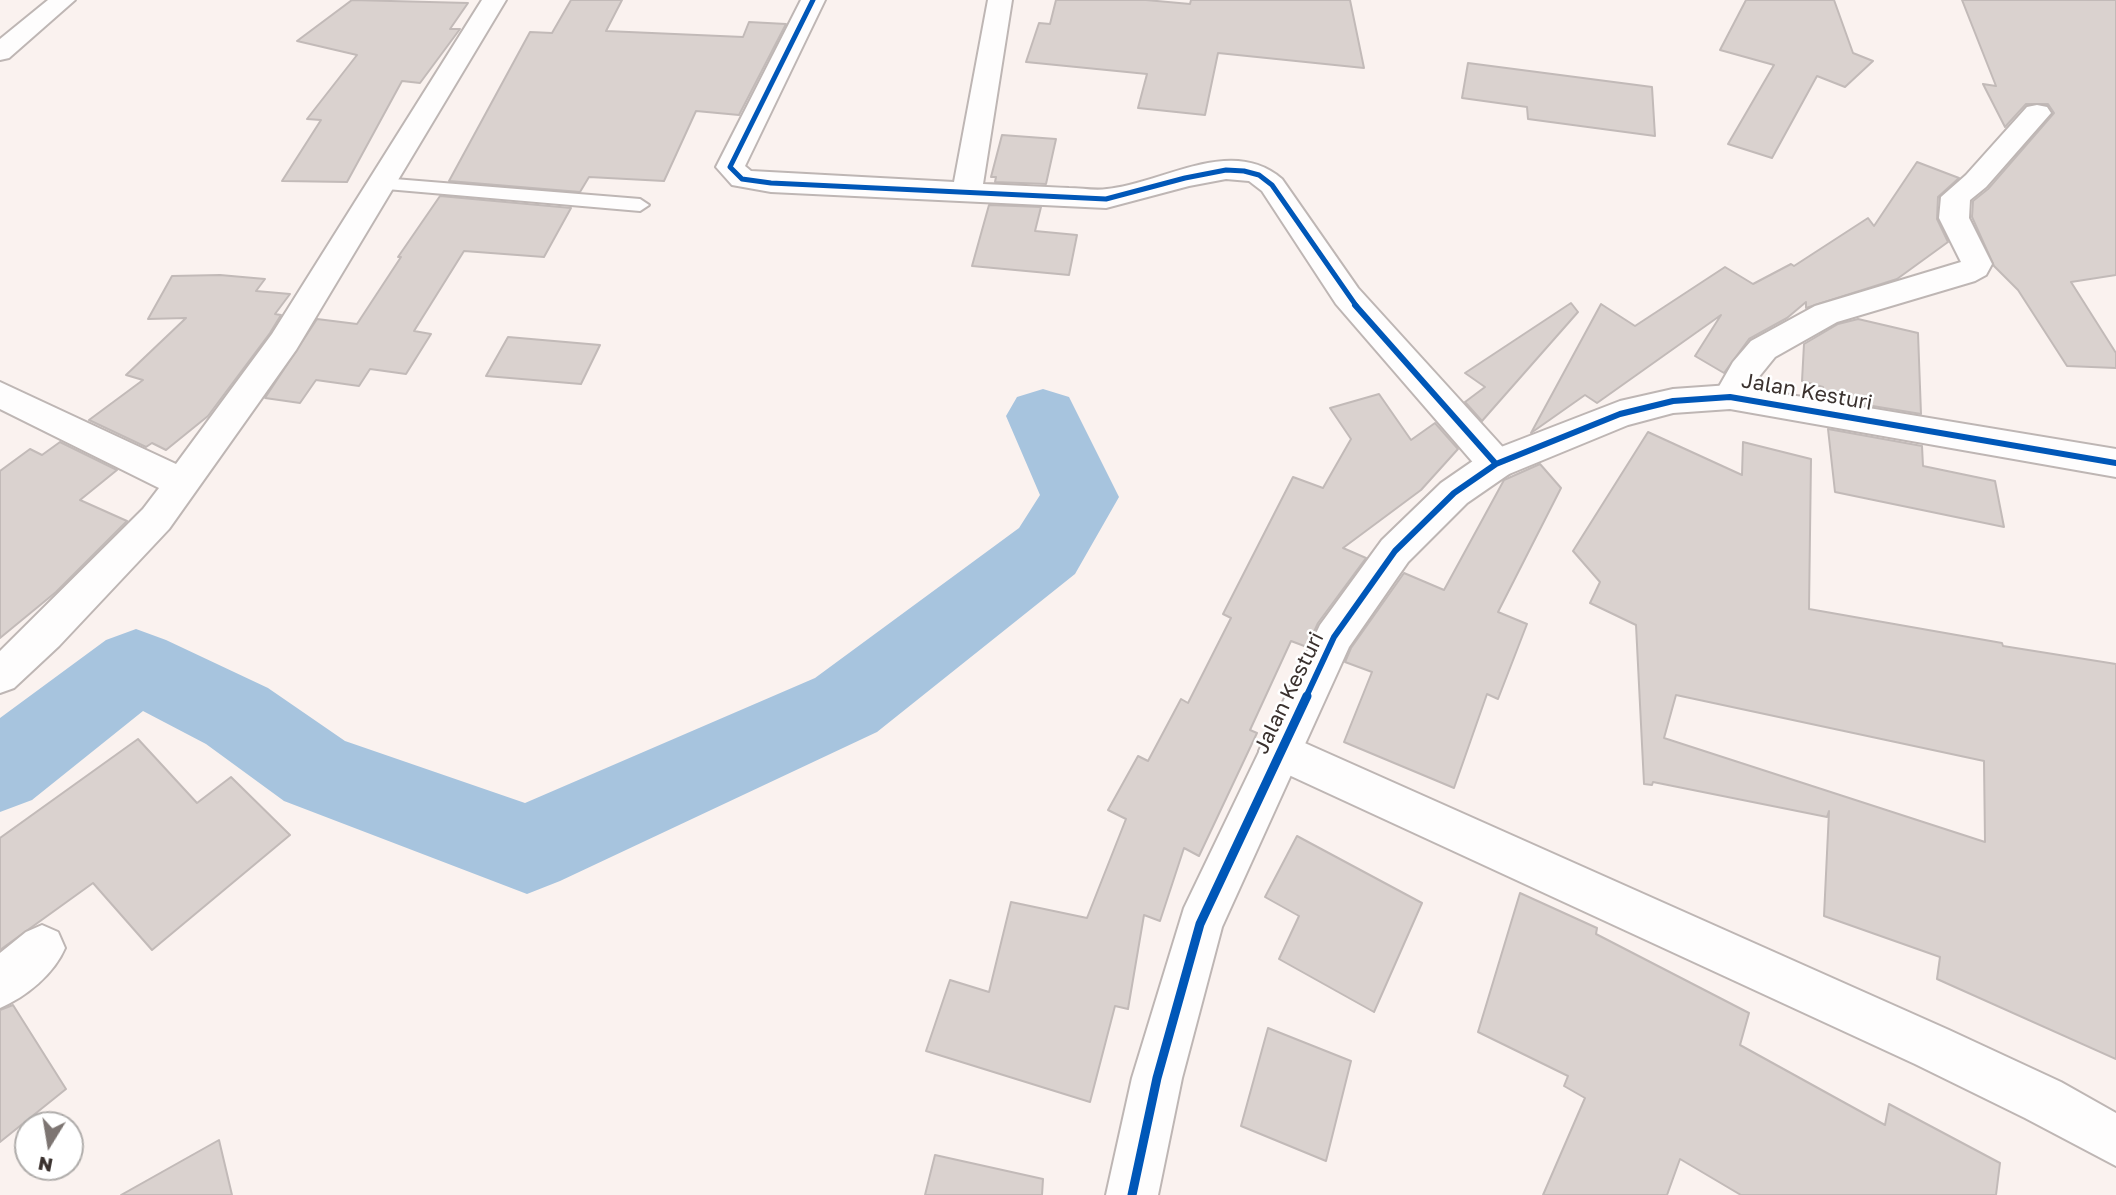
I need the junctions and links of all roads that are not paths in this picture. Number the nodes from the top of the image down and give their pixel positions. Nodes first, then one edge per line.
1 (63, 0) edge
2 (494, 0) edge
3 (813, 0) edge
4 (1000, 0) edge
5 (0, 52) edge
6 (2037, 113) dead end
7 (382, 184) junction
8 (967, 192) junction
9 (640, 205) dead end
10 (0, 394) edge
11 (1730, 397) junction
12 (2116, 463) edge
13 (1496, 464) junction
14 (182, 483) junction
15 (0, 676) edge
16 (1280, 751) junction
17 (43, 948) dead end
18 (0, 984) edge
19 (2116, 1141) edge
20 (1132, 1195) edge

1 - 5 street
2 - 7 street
3 - 8 street
4 - 8 street
6 - 11 street
7 - 9 lane
7 - 14 street
8 - 13 street
10 - 14 street
11 - 12 street, Jalan Kesturi
11 - 13 street, Jalan Kesturi
13 - 16 street, Jalan Kesturi
14 - 15 street
16 - 19 street
16 - 20 street, Jalan Kesturi
17 - 18 street

